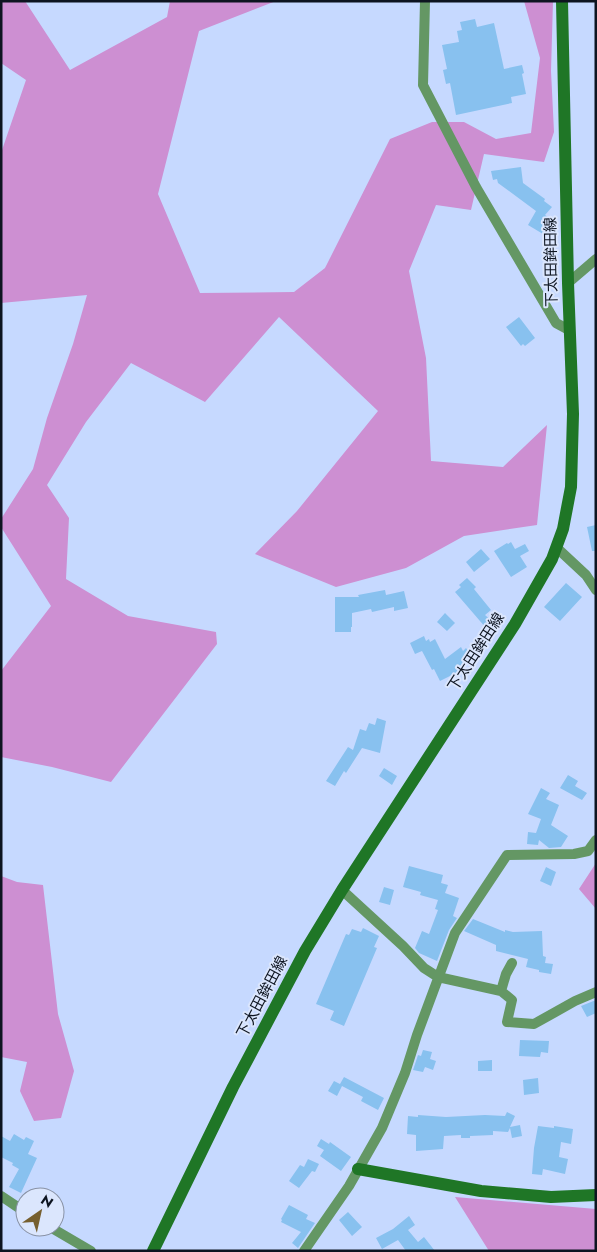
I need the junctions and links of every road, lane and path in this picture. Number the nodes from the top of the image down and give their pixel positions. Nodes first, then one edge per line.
1 (425, 1) edge
2 (562, 1) edge
3 (596, 260) edge
4 (568, 283) junction
5 (569, 330) junction
6 (557, 548) junction
7 (596, 590) edge
8 (596, 840) edge
9 (342, 890) junction
10 (512, 963) dead end
11 (438, 977) junction
12 (501, 991) junction
13 (596, 992) edge
14 (358, 1169) junction
15 (1, 1196) edge
16 (596, 1196) edge
17 (15, 1205) edge
18 (65, 1236) edge
19 (91, 1251) edge
20 (153, 1251) edge
21 (304, 1251) edge

1 - 5 street
2 - 4 main road, 下太田鉾田線
3 - 4 street
4 - 5 main road, 下太田鉾田線
5 - 6 main road, 下太田鉾田線
6 - 7 street
6 - 9 main road, 下太田鉾田線
8 - 11 street
9 - 11 street
9 - 20 main road, 下太田鉾田線
10 - 12 street
11 - 12 street
11 - 14 street
12 - 13 street
14 - 16 main road
14 - 21 street
15 - 17 street
18 - 19 street

